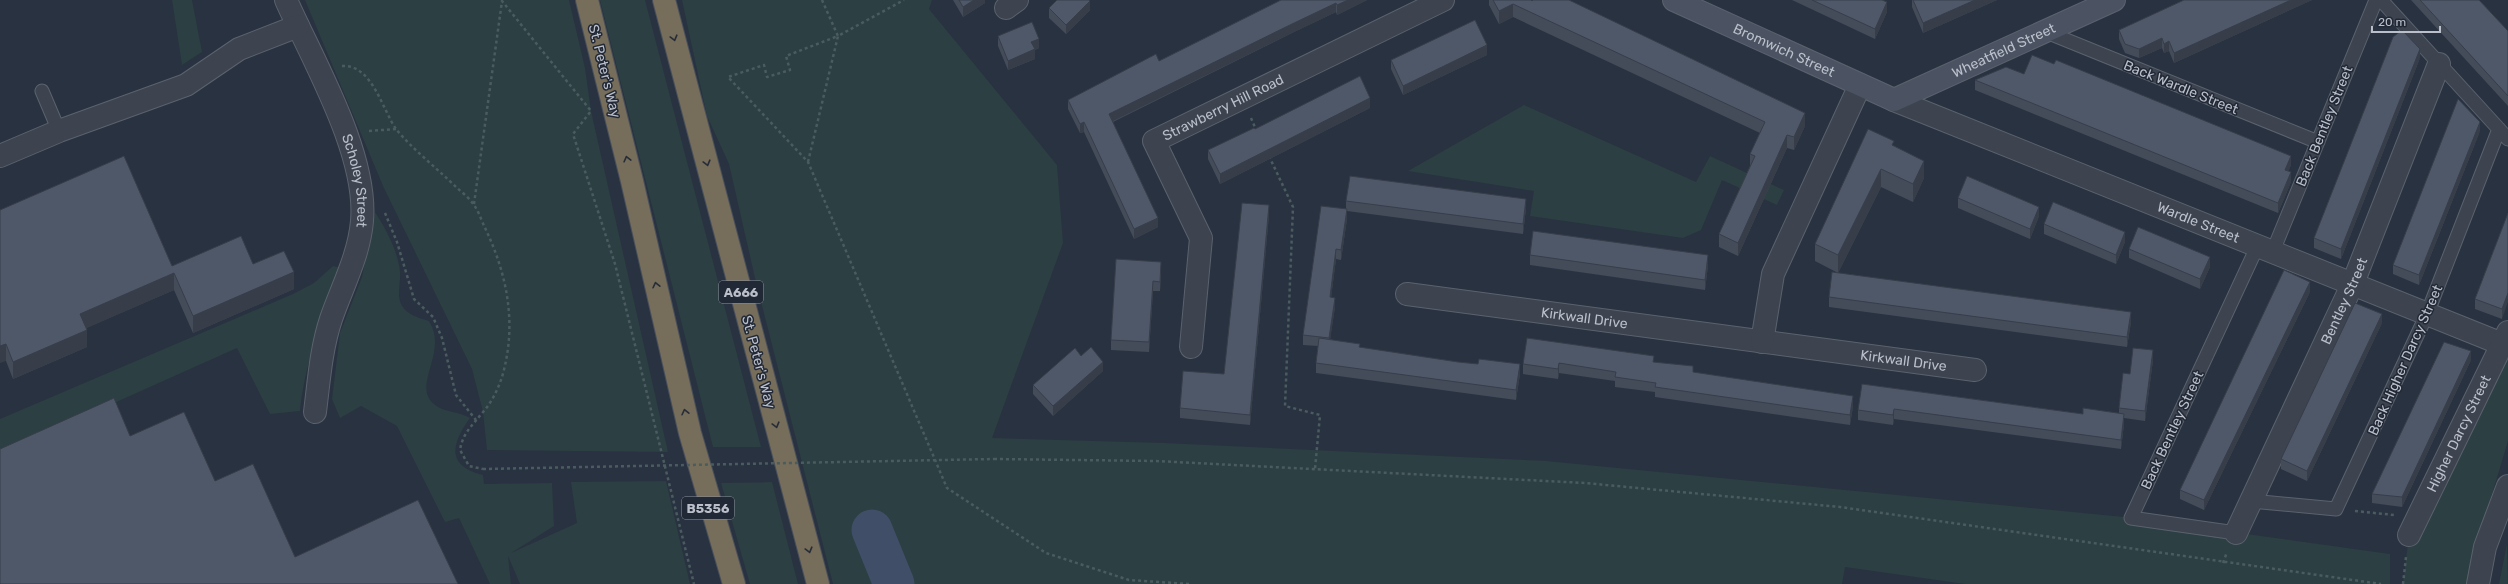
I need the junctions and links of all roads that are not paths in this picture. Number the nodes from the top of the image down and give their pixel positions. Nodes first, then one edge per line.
1 (286, 0) edge
2 (587, 0) edge
3 (664, 0) edge
4 (1443, 0) edge
5 (1674, 0) edge
6 (2114, 0) edge
7 (2376, 0) edge
8 (2381, 0) edge
9 (298, 26) junction
10 (2044, 31) junction
11 (2439, 64) junction
12 (1860, 85) junction
13 (42, 91) dead end
14 (1894, 100) junction
15 (2499, 129) junction
16 (59, 131) junction
17 (2508, 139) edge
18 (2318, 142) junction
19 (0, 156) edge
20 (2265, 248) junction
21 (2353, 283) junction
22 (1407, 294) dead end
23 (2427, 314) junction
24 (2505, 338) edge
25 (1762, 342) junction
26 (1191, 347) dead end
27 (1975, 370) dead end
28 (316, 412) dead end
29 (690, 433) junction
30 (2508, 486) edge
31 (2251, 501) junction
32 (2413, 526) road end
33 (2236, 533) joint
34 (726, 584) edge
35 (734, 584) edge
36 (818, 584) edge
37 (2478, 584) edge

1 - 9 street, Scholey Street
29 -> 2 highway, St. Peter's Way
3 -> 36 highway, St. Peter's Way / A666
4 - 26 street, Strawberry Hill Road
5 - 12 street, Bromwich Street
6 - 10 street, Wheatfield Street
7 - 18 lane, Back Bentley Street
8 - 11 lane
9 - 16 street
9 - 28 street, Scholey Street
10 - 14 street, Wheatfield Street
10 - 18 lane, Back Wardle Street
11 - 15 lane
11 - 21 street, Bentley Street
12 - 14 street, Bromwich Street
12 - 25 street
13 - 16 lane
14 - 20 street, Wardle Street
15 - 17 lane
15 - 23 lane, Back Higher Darcy Street
16 - 19 street
18 - 20 lane, Back Bentley Street
20 - 21 street, Wardle Street
20 - 33 lane, Back Bentley Street
21 - 23 street, Wardle Street
21 - 31 street, Bentley Street
22 - 25 street, Kirkwall Drive
23 - 24 street, Wardle Street
23 - 31 lane, Back Higher Darcy Street
24 - 32 street, Higher Darcy Street
25 - 27 street, Kirkwall Drive
29 - 34 highway, B5356
29 - 35 highway, St. Peter's Way
30 - 37 street
31 - 33 street, Bentley Street

